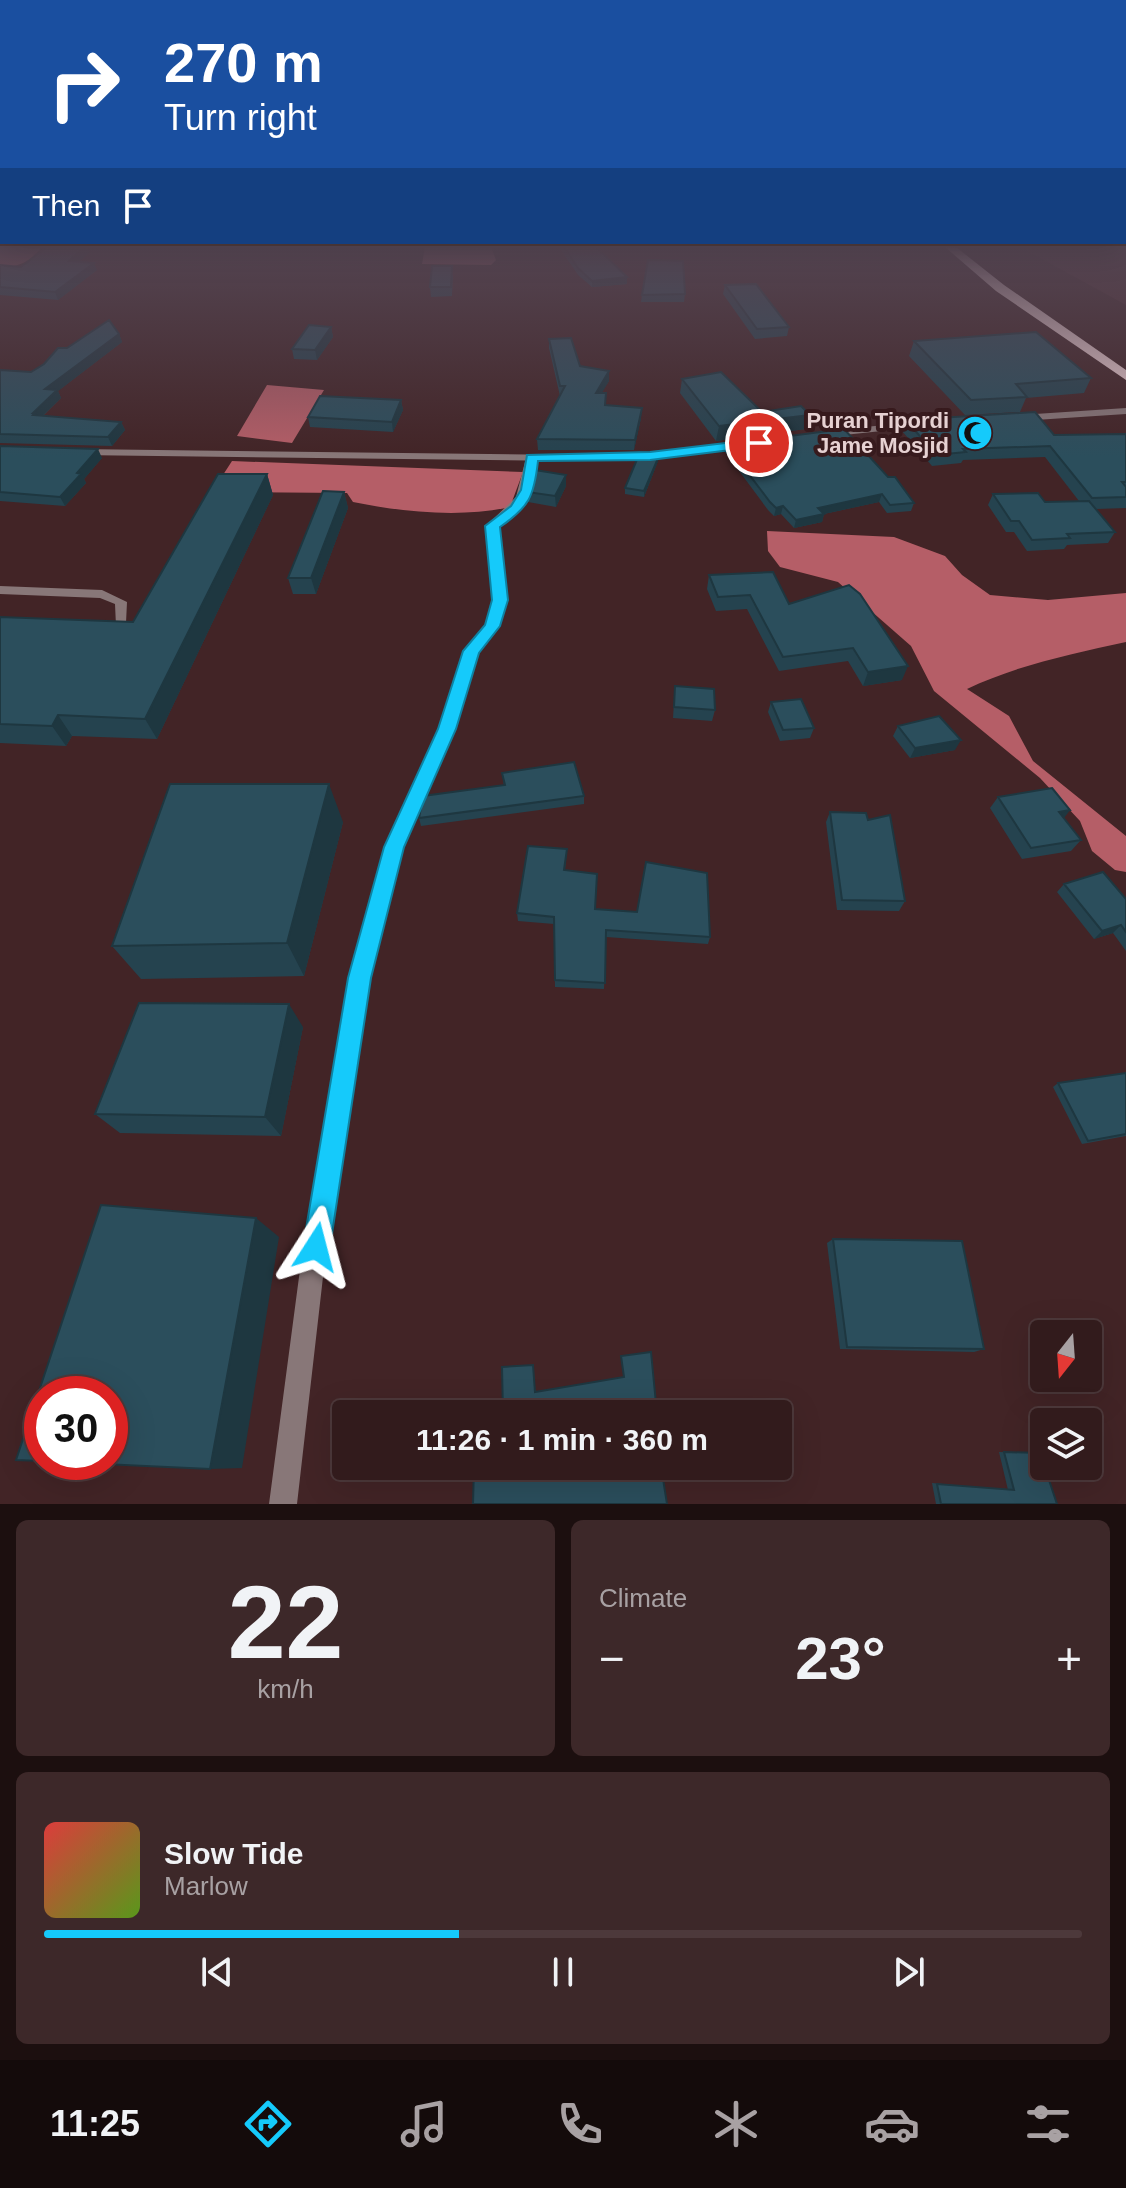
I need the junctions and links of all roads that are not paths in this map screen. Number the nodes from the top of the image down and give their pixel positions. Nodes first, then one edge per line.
1 (1042, 317) edge
2 (1065, 317) edge
3 (1126, 361) edge
4 (1126, 376) edge
5 (1126, 411) edge
6 (1010, 419) edge
7 (931, 423) edge
8 (819, 435) edge
9 (761, 443) edge
10 (72, 452) edge
11 (532, 458) junction
12 (0, 590) edge
13 (120, 623) edge
14 (283, 1504) edge

1 - 4 highway
2 - 3 highway
5 - 6 street
7 - 8 street
9 - 11 street
10 - 11 street
11 - 14 street
12 - 13 lane

